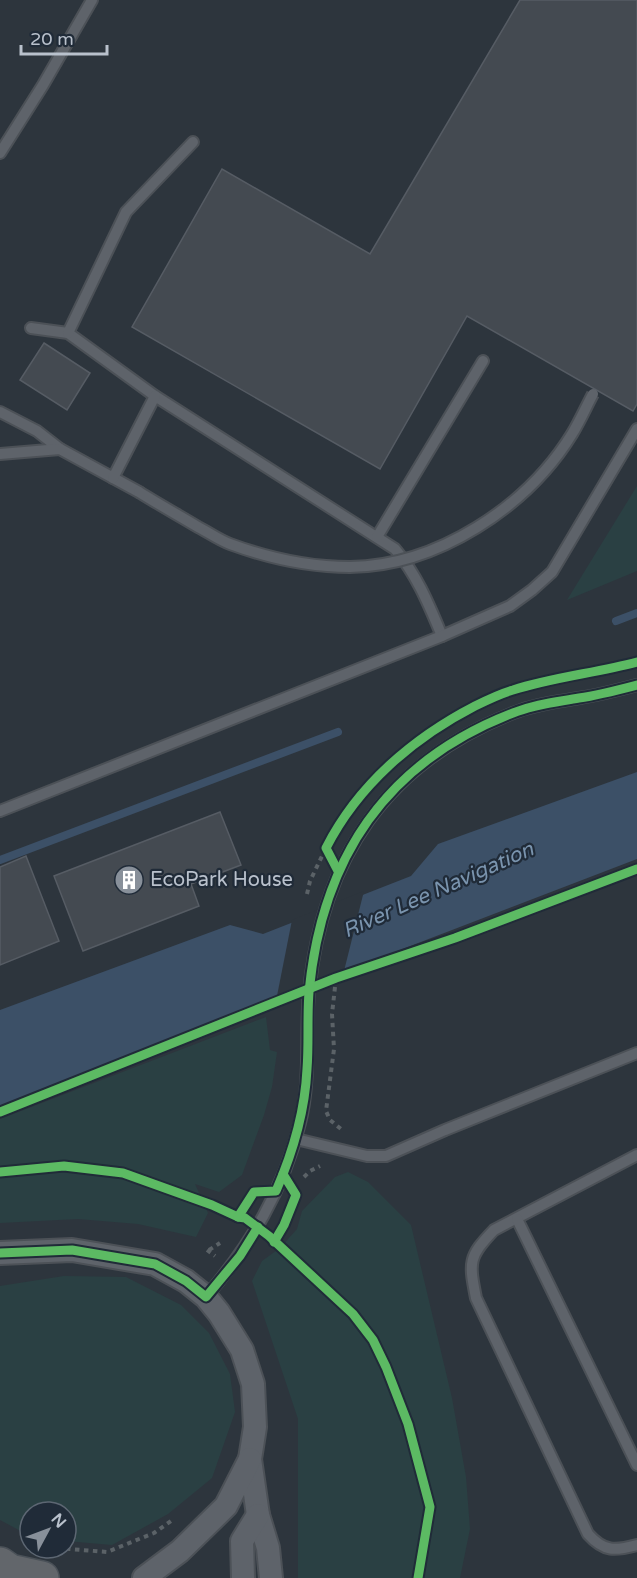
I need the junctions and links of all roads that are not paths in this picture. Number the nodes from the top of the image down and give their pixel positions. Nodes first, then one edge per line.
1 (92, 0) edge
2 (192, 142) dead end
3 (0, 153) edge
4 (31, 328) dead end
5 (68, 333) junction
6 (483, 361) dead end
7 (593, 394) dead end
8 (155, 396) junction
9 (0, 412) edge
10 (637, 429) edge
11 (60, 449) junction
12 (0, 454) edge
13 (113, 478) junction
14 (377, 537) junction
15 (442, 636) junction
16 (637, 686) edge
17 (0, 811) edge
18 (637, 1053) edge
19 (296, 1139) junction
20 (637, 1155) edge
21 (517, 1219) junction
22 (0, 1253) edge
23 (206, 1297) junction
24 (250, 1459) junction
25 (637, 1465) edge
26 (258, 1515) junction
27 (637, 1545) edge
28 (0, 1564) edge
29 (42, 1578) edge
30 (144, 1578) edge
31 (243, 1578) edge
32 (271, 1578) edge

1 - 3 lane
2 - 5 lane
4 - 5 lane
5 - 8 lane
6 - 14 lane
7 - 13 lane, bridge
8 - 13 lane
8 - 14 lane
9 - 11 lane
10 - 15 lane
11 - 12 lane
11 - 13 lane
14 - 15 lane
15 - 17 lane
16 - 19 lane
18 - 19 lane
19 - 23 lane
20 - 21 lane
21 - 25 lane
21 - 27 lane
22 - 23 street
23 - 24 street
24 - 26 street
24 - 30 street
26 - 31 street
26 - 32 street
28 - 29 highway

